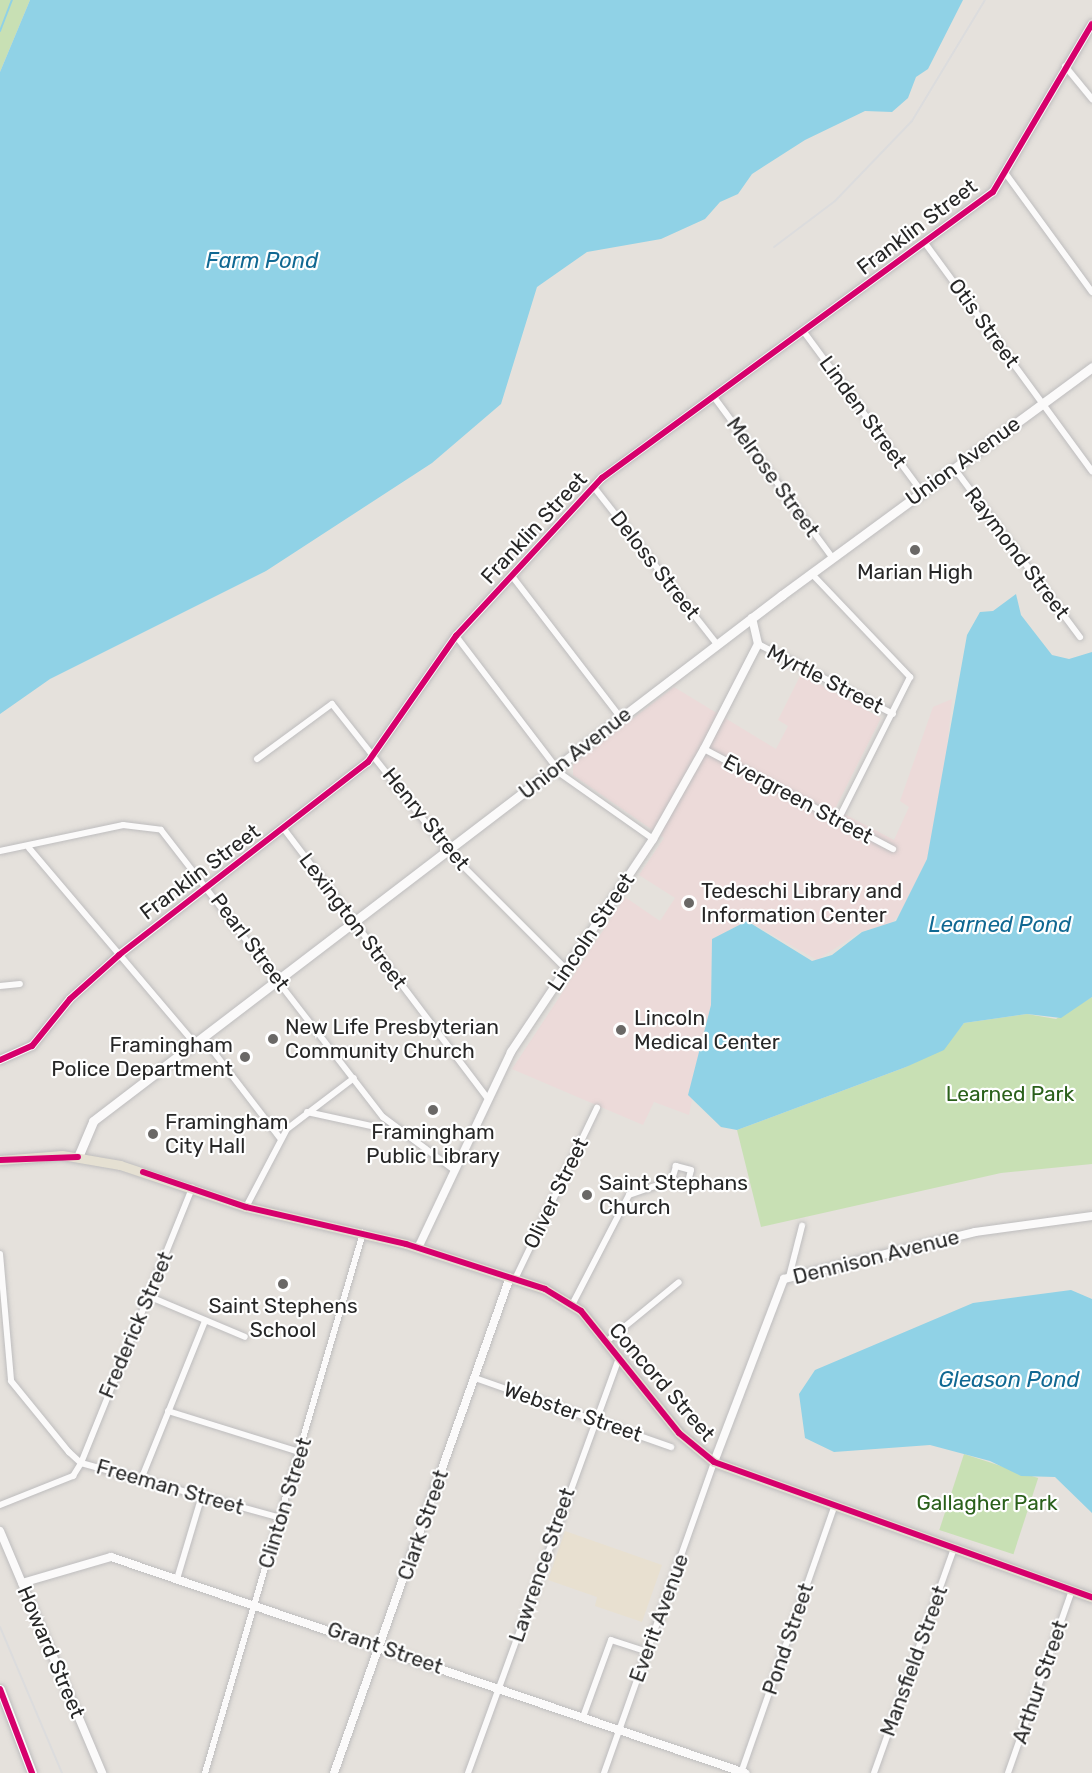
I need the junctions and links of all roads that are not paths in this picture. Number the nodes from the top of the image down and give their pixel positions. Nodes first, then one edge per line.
1 (1092, 24) edge
2 (1065, 66) junction
3 (1092, 99) edge
4 (1006, 174) junction
5 (925, 243) junction
6 (1092, 292) edge
7 (804, 332) junction
8 (1092, 367) edge
9 (714, 397) junction
10 (1042, 404) junction
11 (954, 468) junction
12 (1092, 471) edge
13 (593, 486) junction
14 (922, 492) junction
15 (832, 557) junction
16 (812, 573) junction
17 (512, 576) junction
18 (752, 618) junction
19 (456, 636) junction
20 (1080, 637) dead end
21 (717, 644) junction
22 (758, 644) junction
23 (893, 714) junction
24 (620, 717) junction
25 (704, 749) junction
26 (374, 756) junction
27 (257, 759) dead end
28 (556, 768) junction
29 (838, 820) junction
30 (284, 829) junction
31 (653, 839) junction
32 (29, 848) junction
33 (893, 849) dead end
34 (448, 851) junction
35 (0, 852) edge
36 (207, 886) junction
37 (354, 922) junction
38 (119, 955) junction
39 (566, 969) junction
40 (278, 980) junction
41 (20, 984) dead end
42 (0, 986) edge
43 (199, 1041) junction
44 (0, 1060) edge
45 (354, 1078) junction
46 (488, 1099) junction
47 (597, 1108) dead end
48 (307, 1112) junction
49 (400, 1132) junction
50 (280, 1138) junction
51 (78, 1157) junction
52 (0, 1160) edge
53 (454, 1170) junction
54 (672, 1180) dead end
55 (192, 1188) junction
56 (246, 1207) junction
57 (1092, 1216) edge
58 (802, 1226) dead end
59 (363, 1233) junction
60 (418, 1248) junction
61 (0, 1254) edge
62 (789, 1277) junction
63 (513, 1278) junction
64 (679, 1282) dead end
65 (148, 1296) junction
66 (573, 1303) junction
67 (204, 1321) junction
68 (245, 1337) dead end
69 (606, 1342) junction
70 (619, 1359) junction
71 (475, 1378) junction
72 (168, 1411) junction
73 (593, 1419) junction
74 (671, 1447) dead end
75 (300, 1452) junction
76 (714, 1462) junction
77 (81, 1463) junction
78 (142, 1477) junction
79 (202, 1495) junction
80 (0, 1505) edge
81 (835, 1505) junction
82 (280, 1518) junction
83 (0, 1531) edge
84 (954, 1548) junction
85 (177, 1580) junction
86 (22, 1583) junction
87 (1072, 1590) junction
88 (1092, 1598) edge
89 (255, 1605) junction
90 (380, 1646) junction
91 (647, 1652) junction
92 (498, 1688) junction
93 (0, 1689) edge
94 (583, 1717) junction
95 (620, 1730) junction
96 (32, 1773) edge
97 (102, 1773) edge
98 (205, 1773) edge
99 (334, 1773) edge
100 (468, 1773) edge
101 (604, 1773) edge
102 (742, 1773) edge
103 (874, 1773) edge
104 (1008, 1773) edge

1 - 2 street, Franklin Street
2 - 3 street
2 - 4 street, Franklin Street
4 - 5 street, Franklin Street
4 - 6 street
5 - 7 street, Franklin Street
5 - 10 street, Otis Street
7 - 9 street, Franklin Street
7 - 14 street, Linden Street
8 - 10 main road, Union Avenue
9 - 13 street, Franklin Street
9 - 15 street, Melrose Street
10 - 11 main road, Union Avenue
10 - 12 street, Otis Street
11 - 14 main road, Union Avenue
11 - 20 street, Raymond Street
13 - 17 street, Franklin Street
13 - 21 street, Deloss Street
14 - 15 main road, Union Avenue
15 - 16 main road, Union Avenue
16 - 18 main road, Union Avenue
16 - 23 street
17 - 19 street, Franklin Street
17 - 24 street
18 - 21 main road, Union Avenue
18 - 22 street
19 - 26 street, Franklin Street
19 - 28 street
21 - 24 main road, Union Avenue
22 - 23 street, Myrtle Street
22 - 25 street, Lincoln Street
23 - 29 street
24 - 28 main road, Union Avenue
25 - 29 street, Evergreen Street
25 - 31 street, Lincoln Street
26 - 27 street, Henry Street
26 - 30 street, Franklin Street
26 - 34 street, Henry Street
28 - 31 street
28 - 34 main road, Union Avenue
29 - 33 street, Evergreen Street
30 - 36 street, Franklin Street
30 - 37 street, Lexington Street
31 - 39 street, Lincoln Street
32 - 35 street, Pearl Street
32 - 36 street, Pearl Street
32 - 38 street
34 - 37 main road, Union Avenue
34 - 39 street, Henry Street
36 - 38 street, Franklin Street
36 - 40 street, Pearl Street
37 - 40 main road, Union Avenue
37 - 46 street, Lexington Street
38 - 43 street
38 - 44 street, Franklin Street
39 - 46 street, Lincoln Street
40 - 43 main road, Union Avenue
40 - 45 street, Pearl Street
41 - 42 street
43 - 50 street
43 - 51 main road, Union Avenue
45 - 48 street
45 - 49 street, Pearl Street
46 - 53 street, Lincoln Street
47 - 63 street, Oliver Street
48 - 49 street
48 - 50 street
49 - 53 street, Pearl Street
50 - 56 street
51 - 52 main road, Concord Street
51 - 55 main road, Concord Street
53 - 60 street, Lincoln Street
54 - 66 street
55 - 56 main road, Concord Street
55 - 65 street, Frederick Street
56 - 59 main road, Concord Street
57 - 62 street, Dennison Avenue
58 - 62 street
59 - 60 main road, Concord Street
59 - 75 street, Clinton Street
60 - 63 main road, Concord Street
61 - 77 street
62 - 76 street, Dennison Avenue
63 - 66 main road, Concord Street
63 - 71 street, Clark Street
64 - 69 street
65 - 67 street
65 - 77 street, Frederick Street
66 - 69 main road, Concord Street
67 - 68 street
67 - 72 street
69 - 70 main road, Concord Street
70 - 73 street, Lawrence Street
70 - 76 main road, Concord Street
71 - 73 street, Webster Street
71 - 90 street, Clark Street
72 - 75 street
72 - 78 street
73 - 74 street, Webster Street
73 - 92 street, Lawrence Street
75 - 82 street, Clinton Street
76 - 81 main road, Concord Street
76 - 91 street, Everit Avenue
77 - 78 street, Freeman Street
77 - 80 street, Freeman Street
78 - 79 street, Freeman Street
79 - 82 street, Freeman Street
79 - 85 street
81 - 84 main road, Concord Street
81 - 102 street, Pond Street
82 - 89 street, Clinton Street
83 - 86 street, Howard Street
84 - 87 main road, Concord Street
84 - 103 street, Mansfield Street
85 - 86 street, Grant Street
85 - 89 street, Grant Street
86 - 97 street, Howard Street
87 - 88 main road, Concord Street
87 - 104 street, Arthur Street
89 - 90 street, Grant Street
89 - 98 street, Clinton Street
90 - 92 street, Grant Street
90 - 99 street, Clark Street
91 - 94 street
91 - 95 street, Everit Avenue
92 - 94 street, Grant Street
92 - 100 street, Lawrence Street
93 - 96 main road
94 - 95 street, Grant Street
95 - 101 street, Everit Avenue
95 - 102 street, Grant Street

